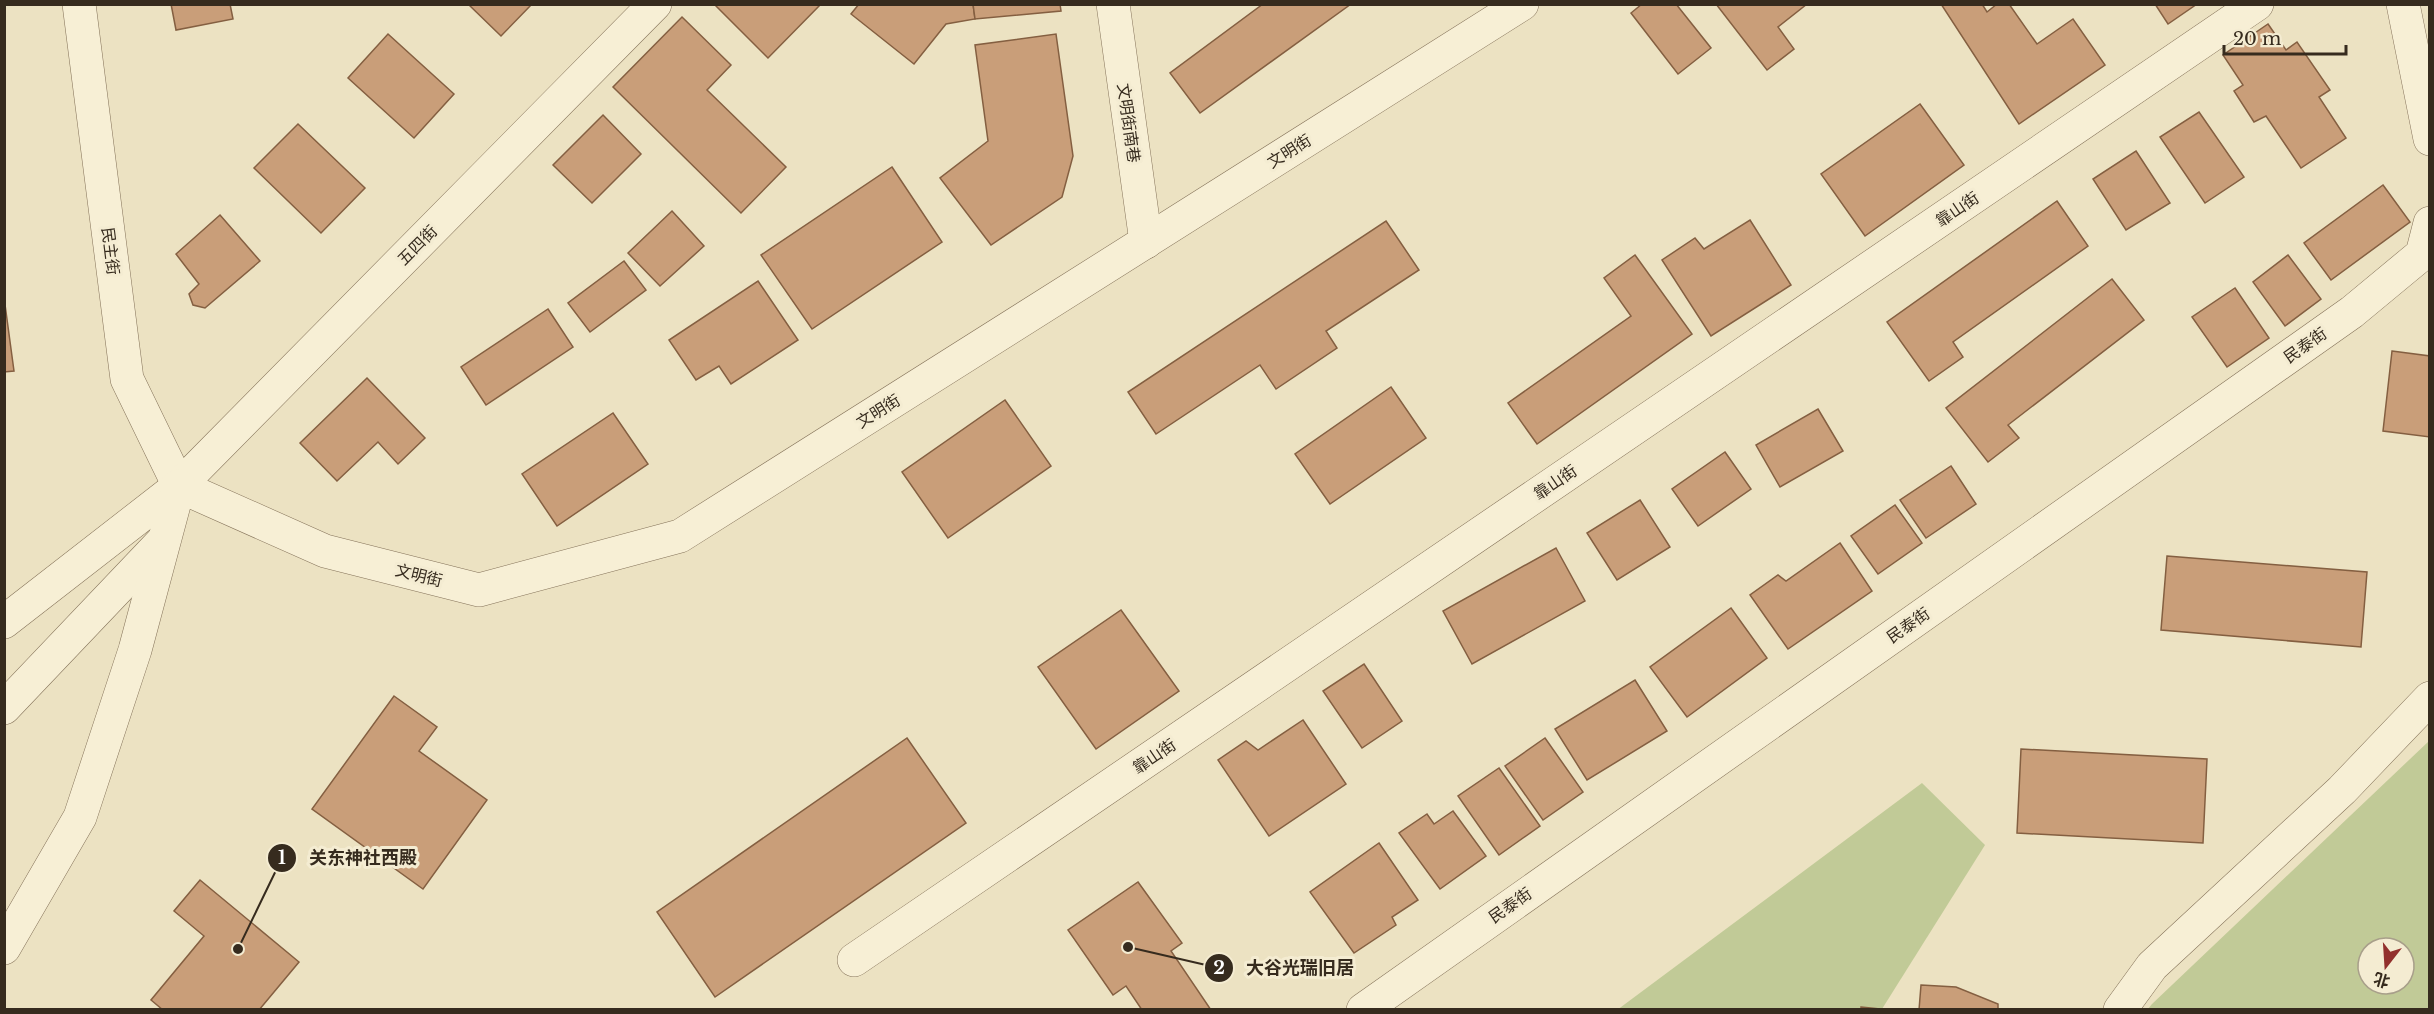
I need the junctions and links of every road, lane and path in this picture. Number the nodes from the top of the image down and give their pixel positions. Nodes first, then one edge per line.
1 (79, 4) edge
2 (656, 4) edge
3 (1113, 4) edge
4 (1522, 4) edge
5 (2257, 4) edge
6 (2403, 4) edge
7 (2430, 140) edge
8 (2430, 223) edge
9 (1146, 242) junction
10 (179, 486) junction
11 (164, 540) junction
12 (4, 622) edge
13 (2430, 698) edge
14 (4, 708) edge
15 (4, 948) edge
16 (854, 960) dead end
17 (1363, 1010) edge
18 (2120, 1010) edge

1 - 10 street, 民主街
2 - 10 street, 五四街
3 - 9 street, 文明街南巷
4 - 9 street, 文明街
5 - 16 street, 靠山街
6 - 7 street
8 - 17 street, 民泰街
9 - 10 street, 文明街
10 - 11 street
10 - 12 street, 五四街
11 - 14 street
11 - 15 street
13 - 18 street

